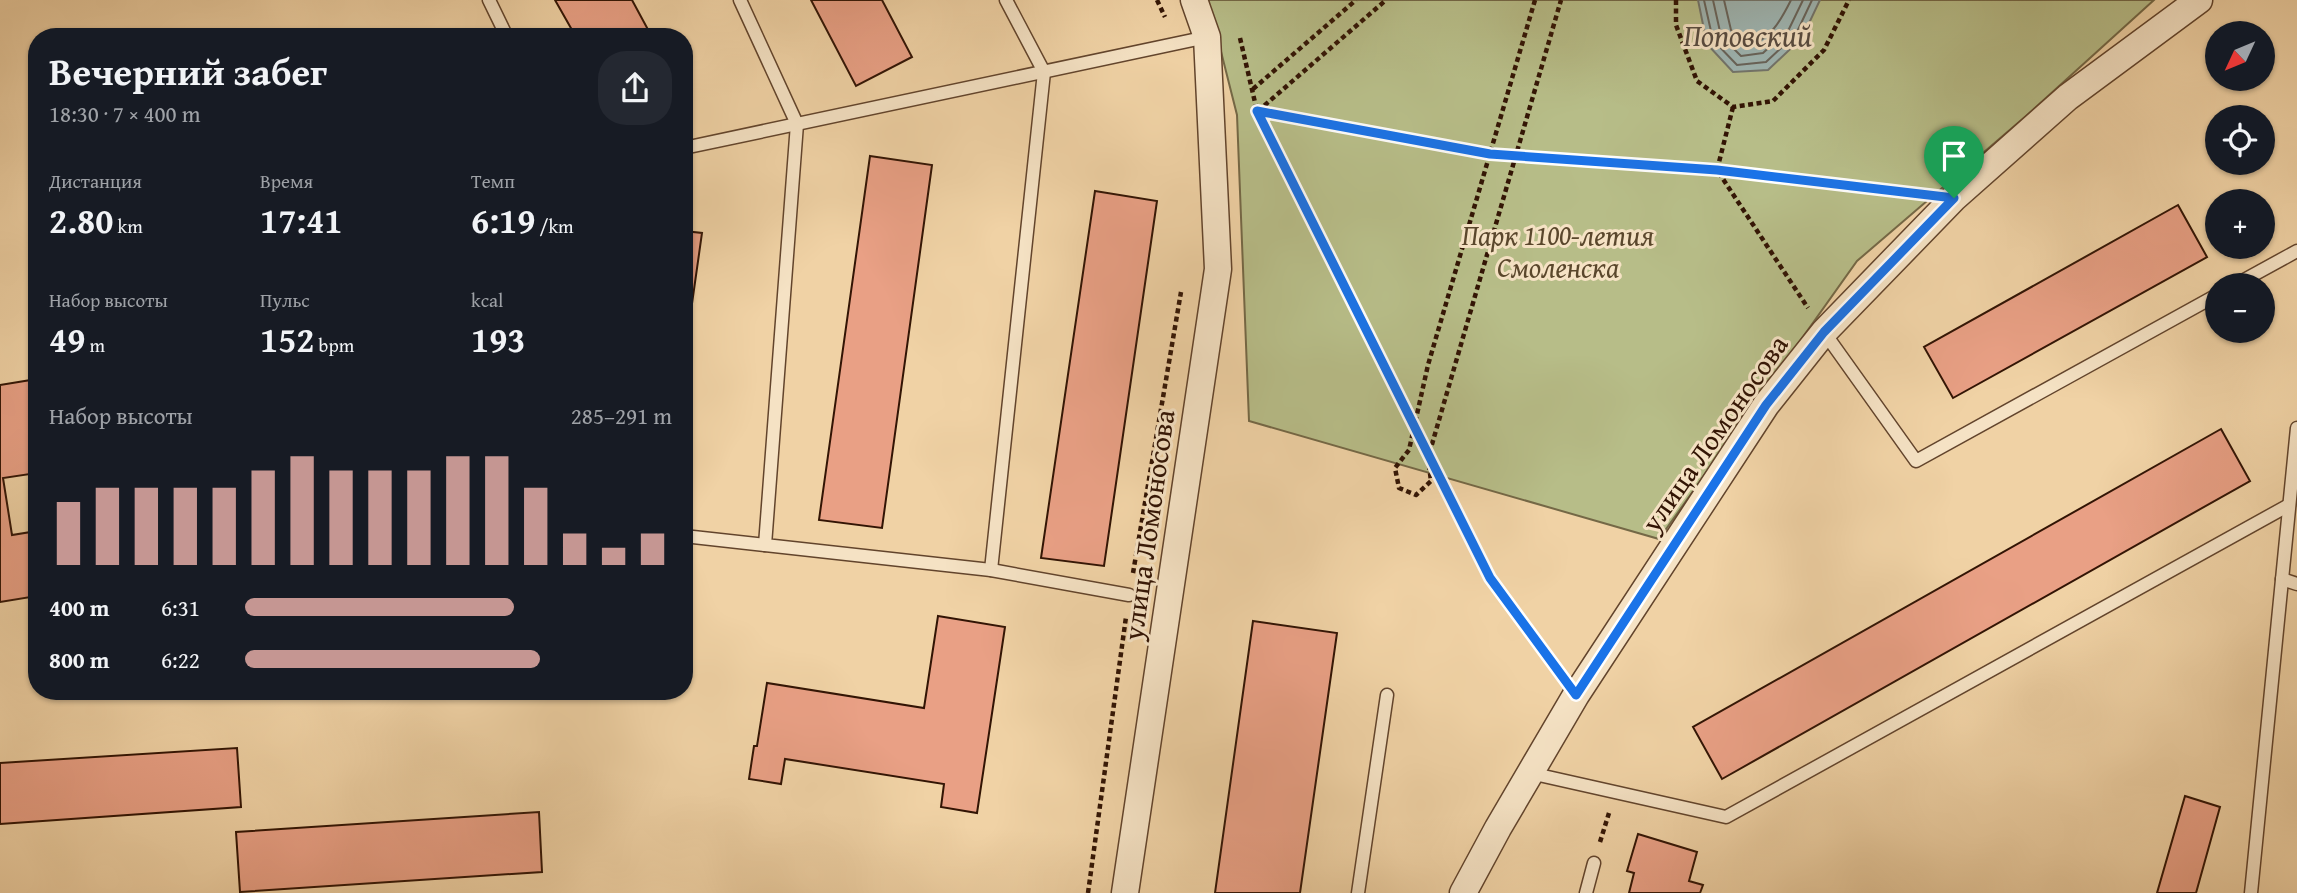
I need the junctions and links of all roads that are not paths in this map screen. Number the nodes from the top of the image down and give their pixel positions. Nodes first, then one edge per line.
1 (489, 0) edge
2 (740, 0) edge
3 (1006, 0) edge
4 (1194, 0) edge
5 (2199, 0) edge
6 (503, 28) edge
7 (1207, 37) junction
8 (1044, 72) junction
9 (797, 124) junction
10 (693, 146) edge
11 (2297, 251) edge
12 (2257, 273) edge
13 (2205, 302) edge
14 (1824, 332) junction
15 (2297, 428) edge
16 (2289, 505) junction
17 (693, 537) edge
18 (765, 545) junction
19 (991, 570) junction
20 (2282, 579) junction
21 (2297, 584) edge
22 (1129, 595) road end
23 (1387, 695) dead end
24 (1530, 773) junction
25 (1594, 863) road end
26 (1125, 893) edge
27 (1358, 893) edge
28 (1463, 893) edge
29 (1586, 893) edge
30 (2251, 893) edge

1 - 6 lane
2 - 9 lane
3 - 8 lane
4 - 7 street, улица Ломоносова
5 - 14 street, улица Ломоносова
7 - 8 lane
7 - 26 street, улица Ломоносова
8 - 9 lane
8 - 19 lane
9 - 10 lane
9 - 18 lane
11 - 12 lane
13 - 14 lane
14 - 24 street, улица Ломоносова
15 - 16 lane
16 - 20 lane
16 - 24 lane
17 - 18 lane
18 - 19 lane
19 - 22 lane
20 - 21 lane
20 - 30 lane
23 - 27 lane
24 - 28 street, улица Ломоносова
25 - 29 lane

